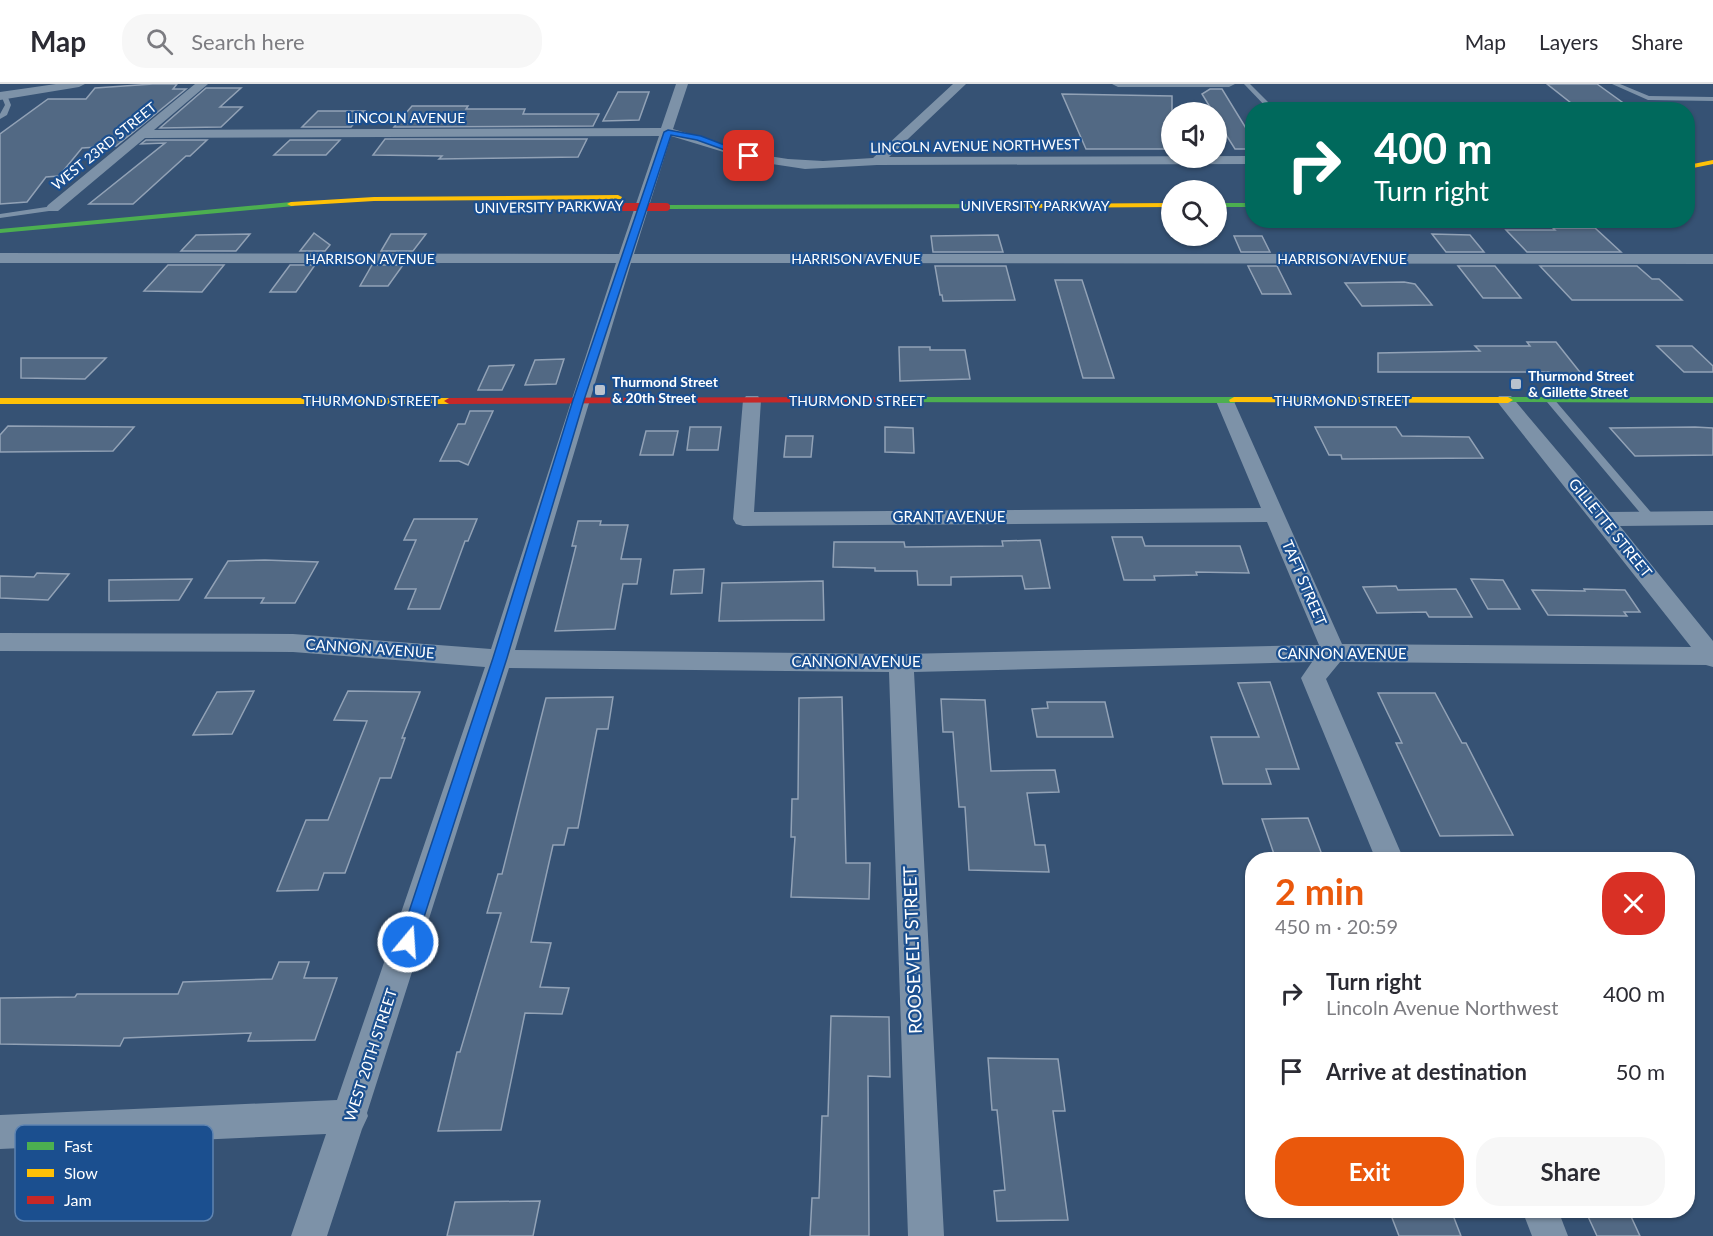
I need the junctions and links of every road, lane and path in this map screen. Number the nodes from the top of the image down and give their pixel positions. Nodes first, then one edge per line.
1 (9, 84) edge
2 (79, 84) edge
3 (202, 84) edge
4 (682, 84) edge
5 (960, 84) edge
6 (1118, 84) edge
7 (1229, 84) edge
8 (1247, 84) edge
9 (1615, 84) edge
10 (1, 94) edge
11 (1713, 99) edge
12 (1265, 102) edge
13 (0, 117) edge
14 (668, 132) junction
15 (143, 134) junction
16 (877, 160) junction
17 (1245, 160) edge
18 (1713, 162) edge
19 (1695, 165) edge
20 (1713, 177) edge
21 (1695, 179) edge
22 (1161, 196) edge
23 (1227, 196) edge
24 (1245, 196) edge
25 (617, 202) junction
26 (668, 202) junction
27 (1227, 205) edge
28 (1245, 205) edge
29 (1161, 206) edge
30 (53, 208) joint
31 (0, 216) edge
32 (0, 231) edge
33 (0, 243) edge
34 (0, 258) edge
35 (626, 259) junction
36 (1713, 259) edge
37 (579, 400) junction
38 (752, 400) junction
39 (1505, 400) junction
40 (1550, 400) junction
41 (1713, 400) edge
42 (0, 401) edge
43 (1226, 401) junction
44 (1275, 515) junction
45 (1713, 518) edge
46 (1603, 519) junction
47 (1651, 519) junction
48 (0, 642) edge
49 (1334, 653) junction
50 (1712, 657) edge
51 (500, 658) junction
52 (901, 663) junction
53 (1387, 852) edge
54 (351, 1116) junction
55 (154, 1125) edge
56 (15, 1131) edge
57 (0, 1132) edge
58 (1543, 1218) edge
59 (309, 1236) edge
60 (926, 1236) edge
61 (1550, 1236) edge

1 - 10 street
2 - 10 street
3 - 15 street, WEST 23RD STREET
4 - 14 street, WEST 20TH STREET
5 - 16 street
6 - 7 street
8 - 12 lane
9 - 11 lane
10 - 13 lane
14 - 15 street, LINCOLN AVENUE
14 - 16 street, LINCOLN AVENUE NORTHWEST
14 - 35 street, WEST 20TH STREET
15 - 30 street, WEST 23RD STREET
16 - 17 street, LINCOLN AVENUE NORTHWEST
18 - 19 main road
20 - 21 main road
22 - 26 main road, UNIVERSITY PARKWAY
23 - 24 main road
25 - 26 main road, UNIVERSITY PARKWAY, bridge
25 - 32 main road, UNIVERSITY PARKWAY
25 - 33 main road, UNIVERSITY PARKWAY
26 - 29 main road, UNIVERSITY PARKWAY
27 - 28 main road
30 - 31 lane
34 - 35 street, HARRISON AVENUE
35 - 36 street, HARRISON AVENUE
35 - 37 street, WEST 20TH STREET
37 - 38 main road, THURMOND STREET
37 - 42 main road, THURMOND STREET
37 - 51 street, WEST 20TH STREET
38 - 43 main road, THURMOND STREET
38 - 44 street, GRANT AVENUE
39 - 40 main road, THURMOND STREET
39 - 43 main road, THURMOND STREET
39 - 46 street, GILLETTE STREET
40 - 41 main road, THURMOND STREET
40 - 47 lane
43 - 44 street, TAFT STREET
44 - 49 street, TAFT STREET
45 - 47 street
46 - 47 street
46 - 50 street, GILLETTE STREET
48 - 51 street, CANNON AVENUE
49 - 50 street, CANNON AVENUE
49 - 52 street, CANNON AVENUE
49 - 53 street
51 - 52 street, CANNON AVENUE
51 - 54 street, WEST 20TH STREET
52 - 60 street, ROOSEVELT STREET
54 - 55 street
54 - 59 street, WEST 20TH STREET
56 - 57 street
58 - 61 street

